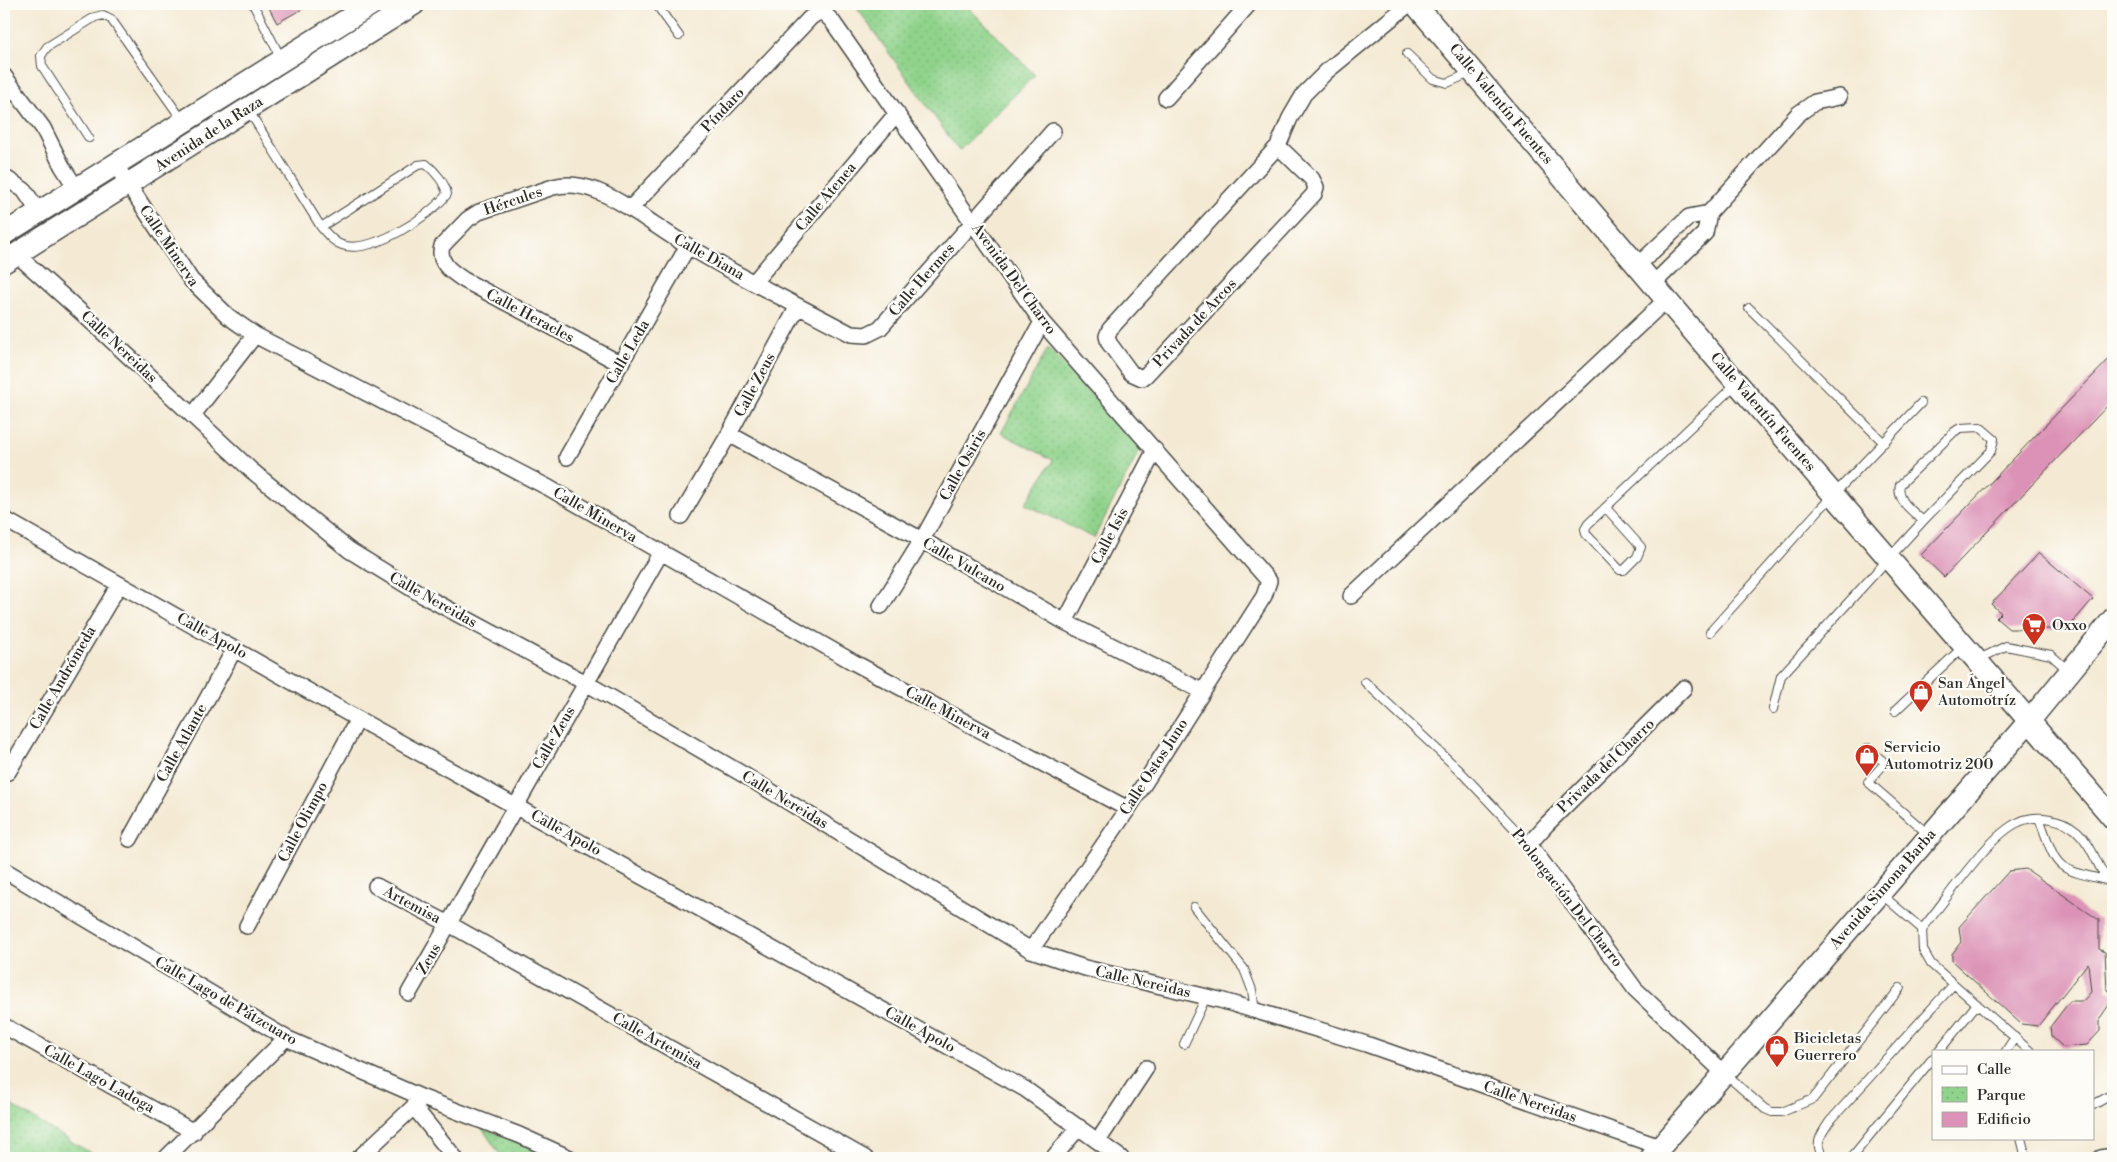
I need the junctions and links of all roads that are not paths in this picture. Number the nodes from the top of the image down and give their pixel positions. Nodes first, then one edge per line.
1 (253, 4) edge
2 (414, 4) edge
3 (656, 4) edge
4 (1248, 4) edge
5 (1409, 4) edge
6 (1415, 4) edge
7 (367, 5) edge
8 (817, 13) joint
9 (680, 36) dead end
10 (1407, 54) dead end
11 (282, 60) junction
12 (1473, 72) junction
13 (4, 76) edge
14 (1839, 97) dead end
15 (1166, 98) dead end
16 (248, 109) junction
17 (897, 113) junction
18 (184, 121) junction
19 (1053, 131) dead end
20 (89, 138) dead end
21 (1278, 146) junction
22 (114, 164) junction
23 (4, 177) edge
24 (129, 185) junction
25 (552, 187) joint
26 (76, 188) junction
27 (630, 209) junction
28 (39, 212) junction
29 (1708, 213) junction
30 (973, 222) junction
31 (321, 227) junction
32 (4, 234) edge
33 (688, 246) junction
34 (10, 258) edge
35 (443, 262) joint
36 (1638, 265) junction
37 (754, 282) junction
38 (1660, 291) junction
39 (798, 306) junction
40 (1749, 308) dead end
41 (1042, 322) junction
42 (255, 335) junction
43 (866, 335) joint
44 (621, 364) junction
45 (1738, 383) junction
46 (1921, 403) dead end
47 (193, 415) junction
48 (729, 434) junction
49 (1884, 443) junction
50 (1155, 450) junction
51 (566, 457) dead end
52 (1834, 495) junction
53 (1606, 508) junction
54 (681, 516) dead end
55 (4, 519) edge
56 (1923, 520) junction
57 (922, 540) junction
58 (661, 552) junction
59 (1889, 558) junction
60 (1269, 581) joint
61 (119, 584) junction
62 (1351, 596) dead end
63 (881, 606) dead end
64 (2113, 619) edge
65 (1065, 622) junction
66 (1710, 632) dead end
67 (235, 648) junction
68 (1971, 653) junction
69 (2070, 672) junction
70 (1365, 682) dead end
71 (586, 683) junction
72 (1684, 688) dead end
73 (1202, 691) junction
74 (1773, 709) dead end
75 (1895, 711) dead end
76 (358, 719) junction
77 (2030, 720) junction
78 (1868, 748) dead end
79 (8, 772) dead end
80 (515, 806) junction
81 (1128, 809) junction
82 (2111, 812) edge
83 (2039, 818) junction
84 (1930, 836) junction
85 (130, 839) dead end
86 (1529, 844) junction
87 (4, 870) edge
88 (2106, 880) junction
89 (376, 886) dead end
90 (2113, 888) edge
91 (1880, 893) junction
92 (1194, 907) dead end
93 (448, 924) junction
94 (247, 926) dead end
95 (1922, 929) junction
96 (1031, 950) junction
97 (1953, 984) junction
98 (1900, 988) dead end
99 (409, 993) dead end
100 (1206, 997) junction
101 (1977, 1004) junction
102 (1255, 1010) junction
103 (4, 1026) edge
104 (2015, 1037) junction
105 (286, 1038) junction
106 (1184, 1044) dead end
107 (1940, 1050) edge
108 (2007, 1050) edge
109 (2029, 1050) edge
110 (1932, 1059) edge
111 (1146, 1068) dead end
112 (1724, 1073) junction
113 (2113, 1094) edge
114 (419, 1103) junction
115 (2094, 1104) edge
116 (1079, 1127) junction
117 (194, 1132) junction
118 (2022, 1140) edge
119 (1098, 1141) junction
120 (1655, 1153) edge
121 (2113, 1156) edge
122 (166, 1158) edge
123 (359, 1158) edge
124 (455, 1158) edge
125 (570, 1158) edge
126 (865, 1158) edge
127 (1053, 1158) edge
128 (1121, 1158) edge
129 (1824, 1158) edge
130 (1851, 1158) edge
131 (2026, 1158) edge
132 (2102, 1158) edge

1 - 11 lane
2 - 16 main road, Avenida de la Raza
3 - 9 lane
4 - 15 street
5 - 21 street, Privada de Arcos
6 - 12 main road, Calle Valentín Fuentes
7 - 11 main road, Avenida de la Raza
8 - 17 street, Avenida Del Charro
8 - 27 street, Píndaro
10 - 12 lane
11 - 18 main road, Avenida de la Raza
12 - 36 main road, Calle Valentín Fuentes
13 - 26 street
14 - 29 street
16 - 24 main road, Avenida de la Raza
16 - 31 lane
17 - 30 street, Avenida Del Charro
17 - 37 street, Calle Atenea
18 - 20 lane
18 - 22 main road, Avenida de la Raza
19 - 30 street, Calle Hermes
21 - 21 street, Privada de Arcos
22 - 24 street, Calle Minerva
22 - 26 main road, Avenida de la Raza
23 - 28 street
24 - 34 main road, Avenida de la Raza
24 - 42 street, Calle Minerva
25 - 27 street, Calle Diana
25 - 35 street, Hércules
26 - 28 main road, Avenida de la Raza
27 - 33 street, Calle Diana
28 - 32 main road, Avenida de la Raza
29 - 36 street
29 - 38 street
30 - 41 street, Avenida Del Charro
30 - 43 street, Calle Hermes
31 - 31 lane
33 - 37 street, Calle Diana
33 - 44 street, Calle Leda
34 - 47 street, Calle Nereidas
35 - 44 street, Calle Heracles
36 - 38 main road, Calle Valentín Fuentes
37 - 39 street, Calle Diana
38 - 45 main road, Calle Valentín Fuentes
38 - 62 street
39 - 43 street, Calle Diana
39 - 48 street, Calle Zeus
40 - 49 lane
41 - 50 street, Avenida Del Charro
41 - 57 street, Calle Osiris
42 - 47 street
42 - 58 street, Calle Minerva
44 - 51 street, Calle Leda
45 - 52 main road, Calle Valentín Fuentes
45 - 53 lane
46 - 49 lane
47 - 71 street, Calle Nereidas
48 - 54 street, Calle Zeus
48 - 57 street, Calle Vulcano
49 - 52 lane
50 - 60 street, Avenida Del Charro
50 - 65 street, Calle Isis
52 - 59 main road, Calle Valentín Fuentes
52 - 66 lane
53 - 53 lane
55 - 61 street, Calle Apolo
56 - 56 lane
56 - 59 lane
57 - 63 street, Calle Osiris
57 - 65 street, Calle Vulcano
58 - 71 street, Calle Zeus
58 - 81 street, Calle Minerva
59 - 68 main road, Calle Valentín Fuentes
59 - 74 lane
60 - 73 street, Calle Ostos Juno
61 - 67 street, Calle Apolo
61 - 79 street, Calle Andrómeda
64 - 69 main road, Avenida Simona Barba
65 - 73 street, Calle Vulcano
67 - 76 street, Calle Apolo
67 - 85 street, Calle Atlante
68 - 69 lane
68 - 75 lane
68 - 77 main road, Calle Valentín Fuentes
69 - 77 main road, Avenida Simona Barba
70 - 86 lane, Prolongación Del Charro
71 - 80 street, Calle Zeus
71 - 96 street, Calle Nereidas
72 - 86 street, Privada del Charro
73 - 81 street, Calle Ostos Juno
76 - 80 street, Calle Apolo
76 - 94 street, Calle Olimpo
77 - 82 main road, Calle Valentín Fuentes
77 - 84 main road, Avenida Simona Barba
78 - 84 lane
80 - 93 street, Calle Zeus
80 - 116 street, Calle Apolo
81 - 96 street, Calle Ostos Juno
83 - 88 lane
83 - 88 lane
83 - 95 lane
84 - 91 main road, Avenida Simona Barba
86 - 112 street, Prolongación Del Charro
87 - 105 street, Calle Lago de Pátzcuaro
88 - 90 lane
89 - 93 street, Artemisa
91 - 95 lane
91 - 112 main road, Avenida Simona Barba
92 - 102 lane
93 - 99 street, Zeus
93 - 126 street, Calle Artemisa
95 - 97 lane
96 - 100 street, Calle Nereidas
97 - 101 lane
97 - 129 lane
98 - 112 lane
100 - 102 street, Calle Nereidas
100 - 106 lane
101 - 104 lane
101 - 107 lane
102 - 120 street, Calle Nereidas
103 - 117 street, Calle Lago Ladoga
104 - 108 lane
104 - 109 lane
105 - 114 street, Calle Lago de Pátzcuaro
105 - 117 street
110 - 130 lane
111 - 119 street
112 - 120 main road, Avenida Simona Barba
113 - 115 lane
114 - 123 street
114 - 124 street
114 - 125 street, Calle Lago de Pátzcuaro
116 - 119 street, Calle Apolo
116 - 127 street
117 - 122 street
118 - 131 lane
119 - 128 street, Calle Apolo
121 - 132 street

